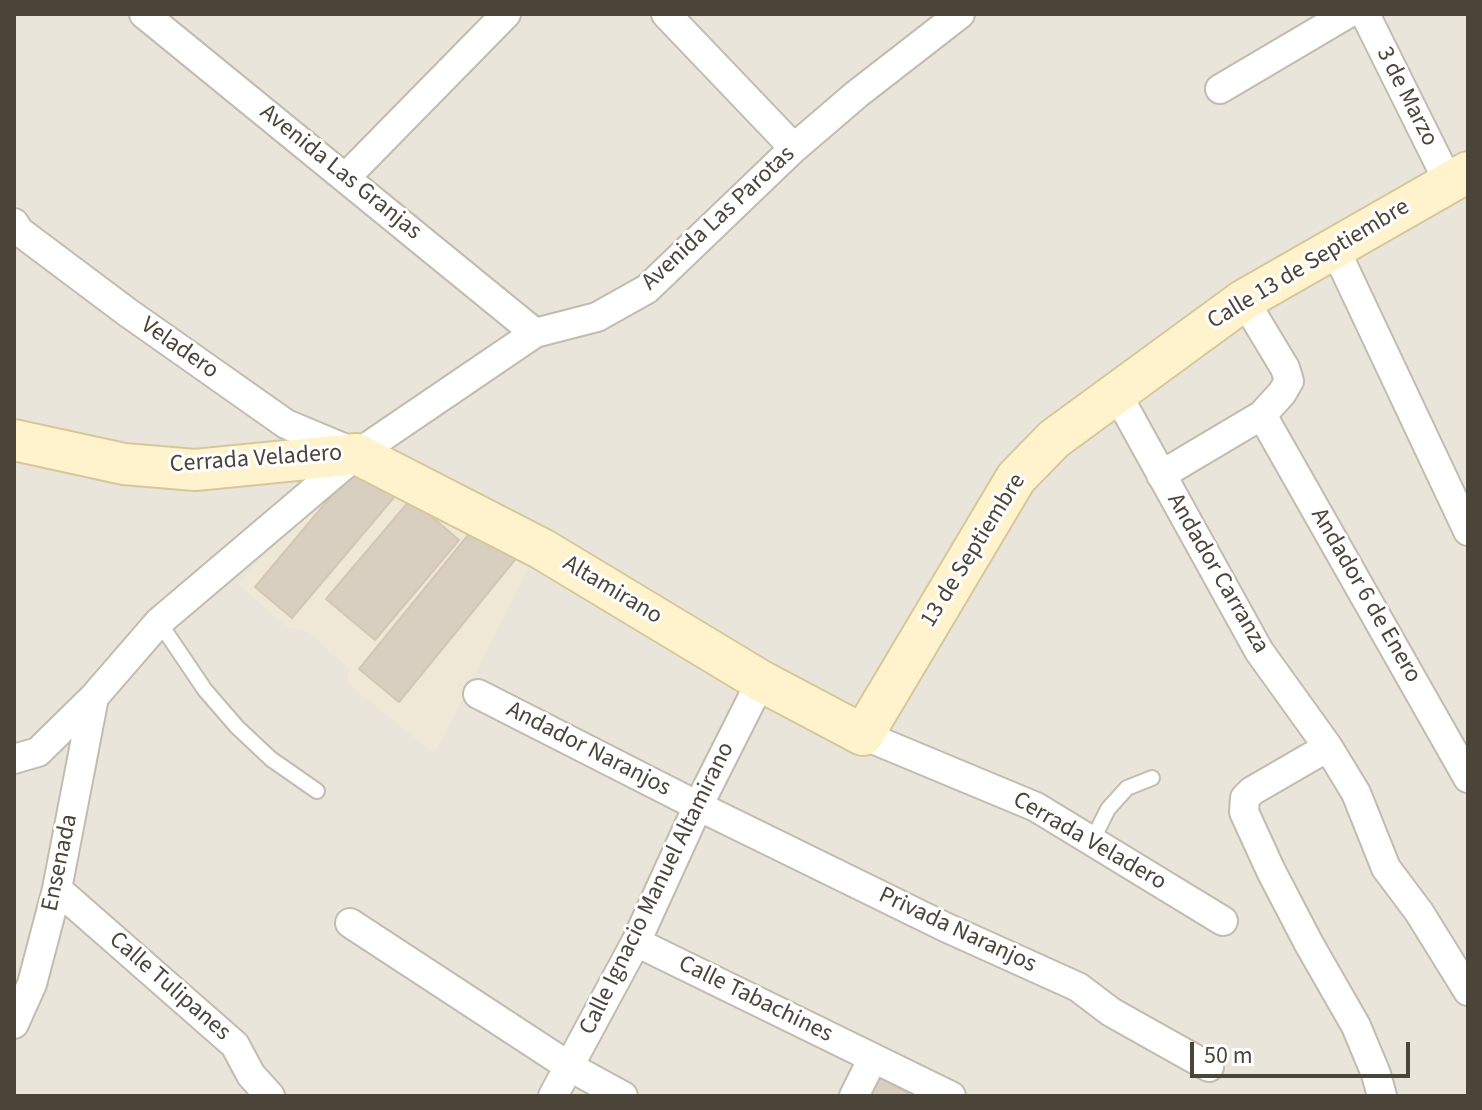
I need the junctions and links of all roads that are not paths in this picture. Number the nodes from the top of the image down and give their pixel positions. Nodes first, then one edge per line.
1 (506, 14) edge
2 (666, 14) edge
3 (960, 14) edge
4 (1347, 14) edge
5 (1365, 14) edge
6 (151, 16) edge
7 (1220, 89) dead end
8 (798, 145) junction
9 (346, 177) junction
10 (1462, 177) edge
11 (14, 223) edge
12 (1335, 249) junction
13 (1244, 300) junction
14 (535, 333) junction
15 (1117, 394) junction
16 (1262, 415) junction
17 (14, 440) edge
18 (357, 454) junction
19 (1161, 475) junction
20 (1468, 531) edge
21 (159, 622) junction
22 (761, 681) junction
23 (478, 694) dead end
24 (94, 697) junction
25 (863, 735) junction
26 (1328, 747) junction
27 (14, 759) edge
28 (1152, 778) dead end
29 (1468, 778) edge
30 (317, 791) dead end
31 (698, 806) junction
32 (1092, 841) junction
33 (57, 889) junction
34 (1223, 921) dead end
35 (350, 923) dead end
36 (636, 942) junction
37 (1468, 991) edge
38 (14, 1024) edge
39 (873, 1058) junction
40 (570, 1067) junction
41 (1209, 1067) dead end
42 (246, 1085) edge
43 (270, 1096) edge
44 (553, 1096) edge
45 (623, 1096) edge
46 (854, 1096) edge
47 (951, 1096) edge
48 (1382, 1096) edge

1 - 9 street
2 - 8 street
3 - 8 street, Avenida Las Parotas
4 - 7 street
5 - 10 street, 3 de Marzo
6 - 9 street, Avenida Las Granjas
8 - 14 street, Avenida Las Parotas
9 - 14 street, Avenida Las Granjas
10 - 12 street, Calle 13 de Septiembre
11 - 18 street, Veladero
12 - 13 street, Calle 13 de Septiembre
12 - 20 street
13 - 15 street, Calle 13 de Septiembre
13 - 16 street
14 - 18 street, Avenida Las Parotas
15 - 19 street, Andador Carranza
15 - 25 street, 13 de Septiembre
16 - 19 street
16 - 29 street, Andador 6 de Enero
17 - 18 street, Cerrada Veladero
18 - 21 street, Avenida Las Parotas
18 - 22 street, Altamirano
19 - 26 street, Andador Carranza
21 - 24 street, Avenida Las Parotas
21 - 30 lane
22 - 25 street, Altamirano
22 - 31 street, Calle Ignacio Manuel Altamirano
23 - 31 street, Andador Naranjos
24 - 27 street, Avenida Las Parotas
24 - 33 street, Ensenada
25 - 32 street, Cerrada Veladero
26 - 37 street, Andador Carranza
26 - 48 street
28 - 32 lane
31 - 36 street, Calle Ignacio Manuel Altamirano
31 - 41 street, Privada Naranjos
32 - 34 street, Cerrada Veladero
33 - 38 street, Ensenada
33 - 42 street, Calle Tulipanes
35 - 40 street
36 - 39 street, Calle Tabachines
36 - 40 street, Calle Ignacio Manuel Altamirano
39 - 46 street
39 - 47 street, Calle Tabachines
40 - 44 street, Calle Ignacio Manuel Altamirano
40 - 45 street
42 - 43 street, Calle Tulipanes

